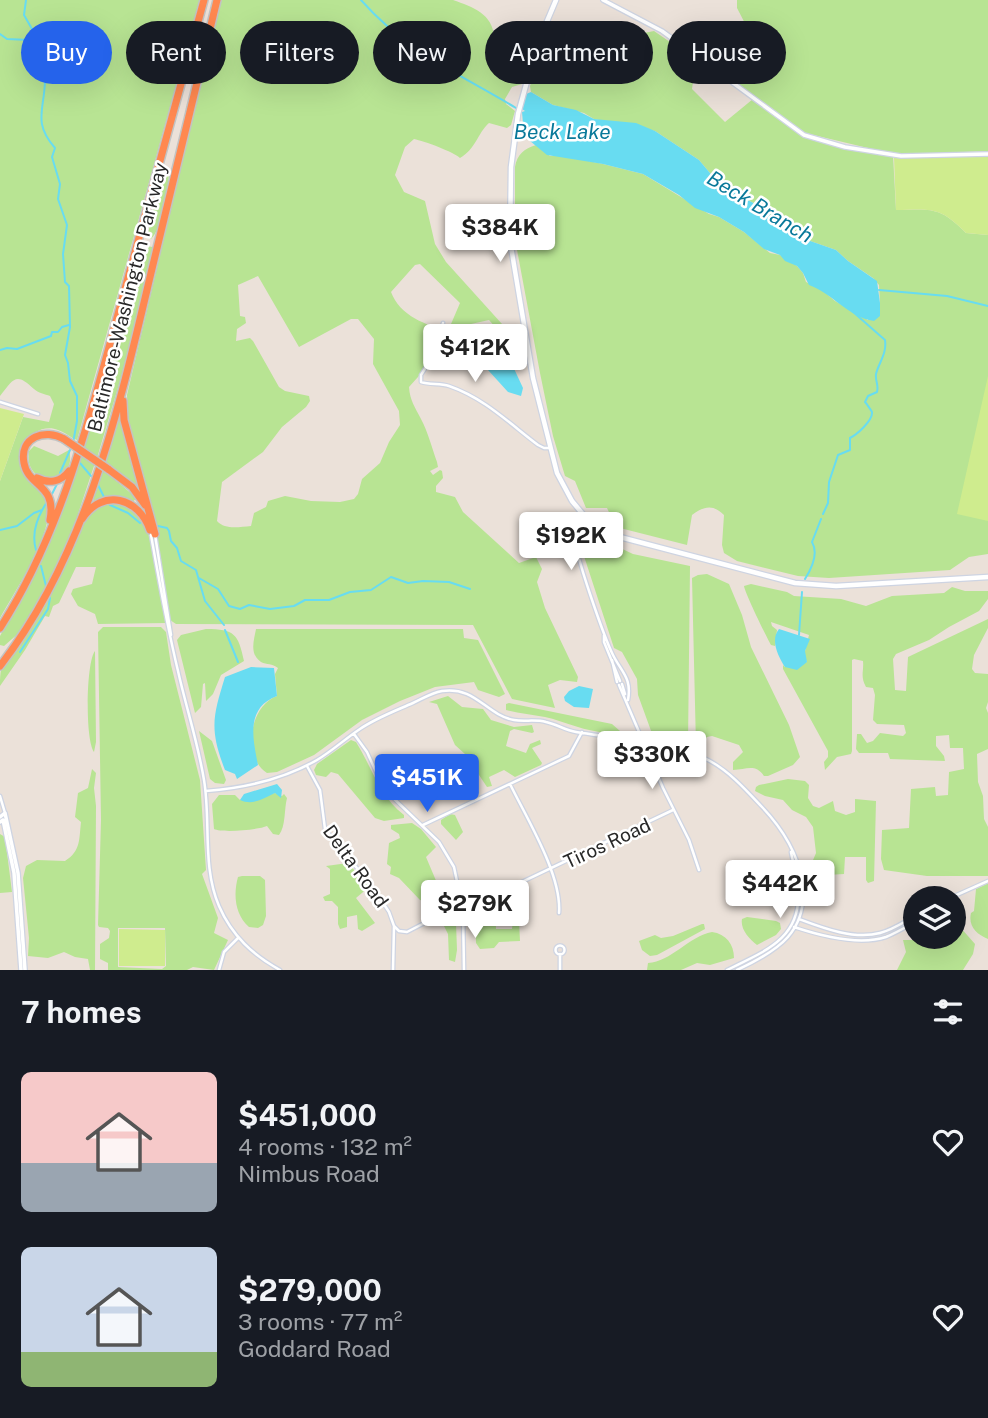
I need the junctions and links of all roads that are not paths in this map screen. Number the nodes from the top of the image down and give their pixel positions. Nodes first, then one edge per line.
1 (204, 0) edge
2 (218, 0) edge
3 (556, 0) edge
4 (603, 0) edge
5 (988, 154) edge
6 (443, 323) dead end
7 (129, 369) junction
8 (0, 402) edge
9 (38, 414) dead end
10 (51, 433) junction
11 (550, 448) junction
12 (77, 454) junction
13 (586, 518) junction
14 (49, 531) junction
15 (153, 534) junction
16 (73, 538) junction
17 (988, 577) edge
18 (0, 628) edge
19 (604, 631) junction
20 (611, 657) junction
21 (0, 666) edge
22 (620, 683) junction
23 (628, 702) junction
24 (582, 733) junction
25 (354, 734) junction
26 (645, 743) junction
27 (307, 765) junction
28 (510, 784) junction
29 (206, 791) junction
30 (0, 796) edge
31 (0, 809) edge
32 (673, 810) junction
33 (3, 817) edge
34 (423, 825) junction
35 (551, 869) junction
36 (699, 870) dead end
37 (988, 881) edge
38 (966, 891) edge
39 (463, 910) junction
40 (559, 913) dead end
41 (797, 918) junction
42 (903, 922) edge
43 (394, 926) junction
44 (793, 926) junction
45 (903, 929) edge
46 (238, 938) junction
47 (560, 954) dead end
48 (746, 961) junction
49 (748, 965) junction
50 (23, 970) edge
51 (219, 970) edge
52 (280, 970) edge
53 (393, 970) edge
54 (464, 970) edge
55 (560, 970) edge
56 (727, 970) edge
57 (737, 970) edge
58 (751, 970) edge

1 - 12 highway, Baltimore-Washington Parkway
2 - 7 highway, Baltimore-Washington Parkway
3 - 11 main road
4 - 5 street
6 - 11 street
7 - 15 highway
7 - 16 highway, Baltimore-Washington Parkway
8 - 9 street
10 - 12 highway
10 - 14 highway
10 - 15 highway, bridge
11 - 13 main road
12 - 14 highway, Baltimore-Washington Parkway
13 - 17 main road
13 - 19 street
14 - 18 highway, Baltimore-Washington Parkway
15 - 16 highway
15 - 29 street
16 - 21 highway, Baltimore-Washington Parkway
19 - 20 street
19 - 23 street
20 - 22 street
20 - 22 street
22 - 23 street
23 - 26 street
24 - 25 street
24 - 26 street
24 - 28 street
25 - 27 street
25 - 34 street
26 - 32 street
26 - 41 street
27 - 29 street
27 - 43 street, Delta Road
28 - 34 street
28 - 35 street
29 - 46 street
30 - 33 street
31 - 33 street
32 - 35 street, Tiros Road
32 - 36 street
33 - 50 street
34 - 39 street
35 - 39 street, Tiros Road
35 - 40 street
37 - 38 street
39 - 43 street, Tiros Road
39 - 54 street
41 - 42 street
41 - 44 street
43 - 53 street, Delta Road
44 - 45 street
44 - 48 street
44 - 49 street
46 - 51 street
46 - 52 street
47 - 55 street
48 - 49 street
48 - 56 street
49 - 57 street
49 - 58 street

